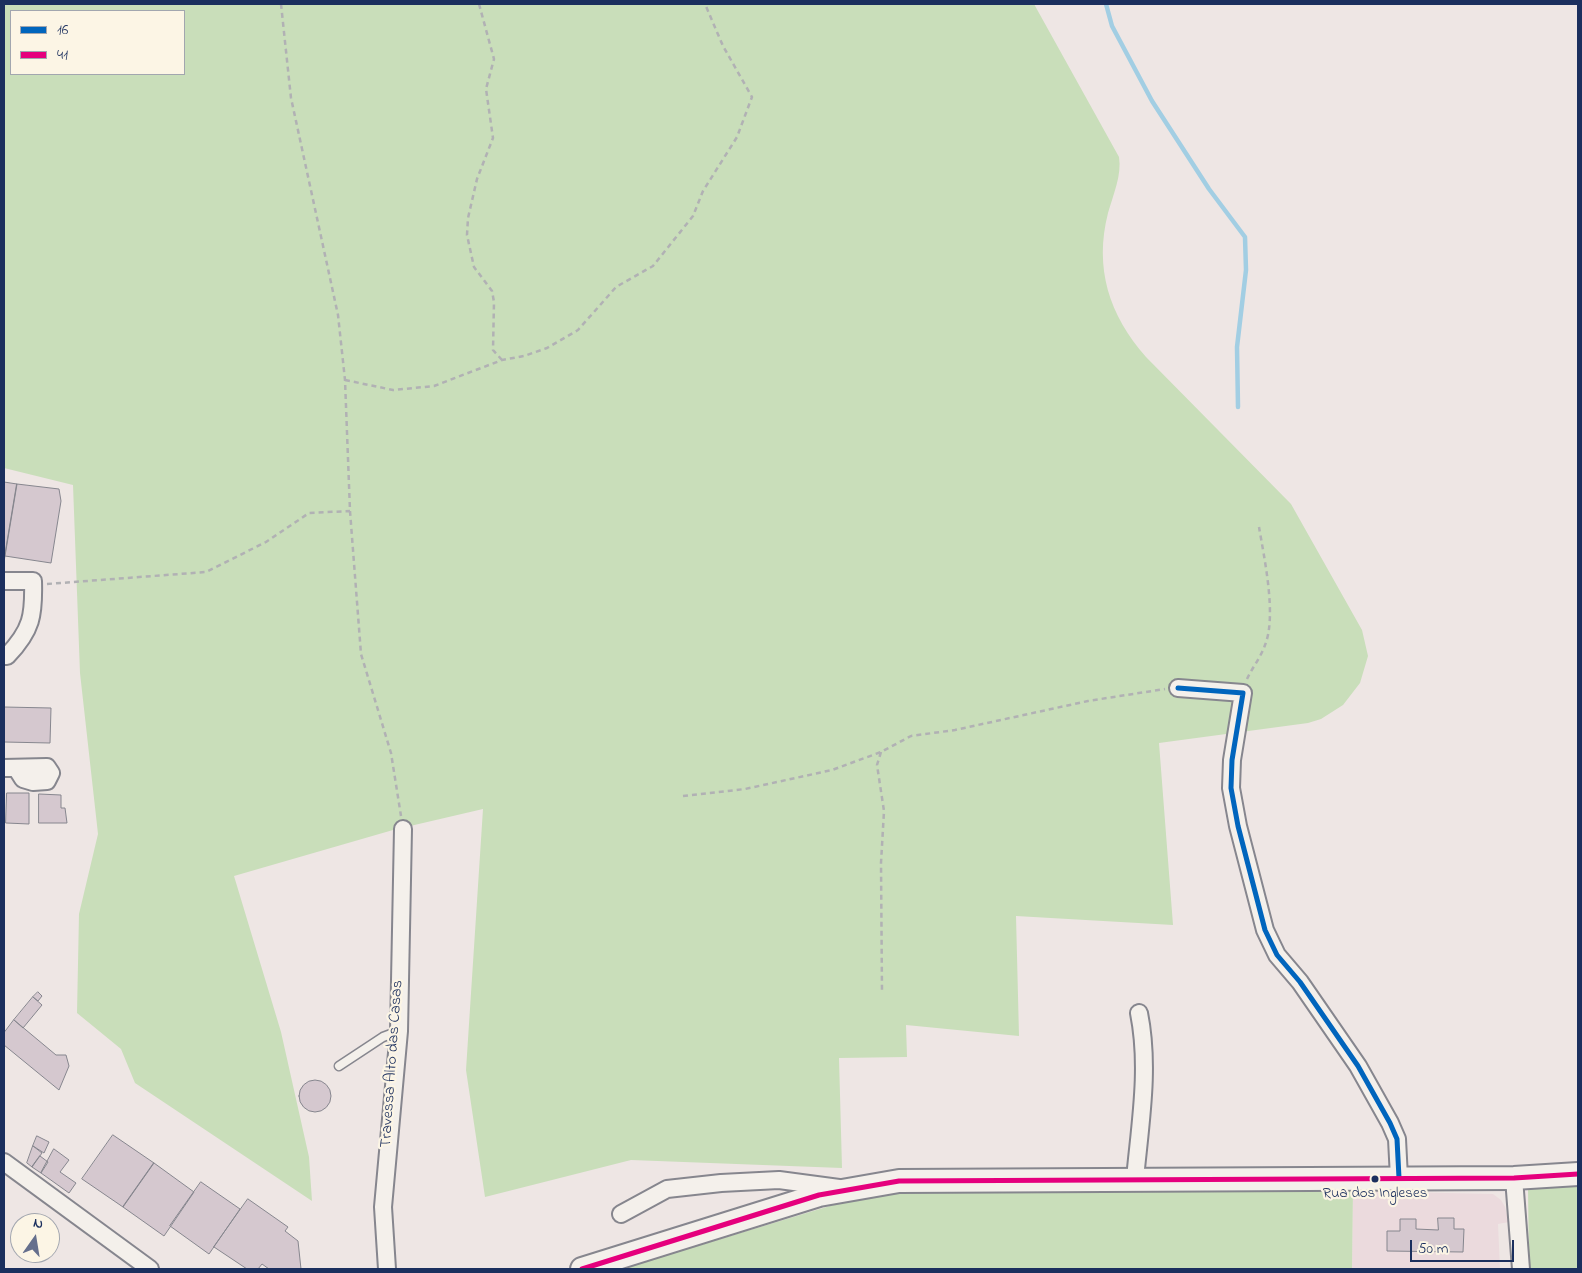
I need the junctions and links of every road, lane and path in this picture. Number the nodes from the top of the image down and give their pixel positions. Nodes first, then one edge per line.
1 (281, 4) edge
2 (478, 4) edge
3 (704, 4) edge
4 (502, 360) junction
5 (345, 380) junction
6 (350, 511) junction
7 (1258, 526) dead end
8 (4, 581) edge
9 (33, 581) junction
10 (4, 656) edge
11 (1178, 688) joint
12 (1243, 693) junction
13 (881, 752) junction
14 (683, 796) dead end
15 (403, 829) joint
16 (882, 993) dead end
17 (1139, 1013) dead end
18 (400, 1032) junction
19 (339, 1066) dead end
20 (4, 1162) edge
21 (1578, 1174) edge
22 (1399, 1178) junction
23 (1514, 1178) junction
24 (1134, 1180) junction
25 (844, 1190) junction
26 (621, 1214) dead end
27 (150, 1269) edge
28 (387, 1269) edge
29 (582, 1269) edge
30 (1521, 1269) edge

1 - 5 path
2 - 4 path
3 - 4 path
4 - 5 path
5 - 6 path
6 - 9 path
6 - 15 path
7 - 12 path
8 - 9 street
9 - 10 street
11 - 12 street
11 - 13 path
12 - 22 street
13 - 14 path
13 - 16 path
15 - 18 street, Travessa Alto das Casas
17 - 24 street
18 - 19 lane
18 - 28 street, Travessa Alto das Casas
20 - 27 street
21 - 23 main road
22 - 23 main road
22 - 24 main road
23 - 30 street
24 - 25 main road
25 - 26 street
25 - 29 main road

